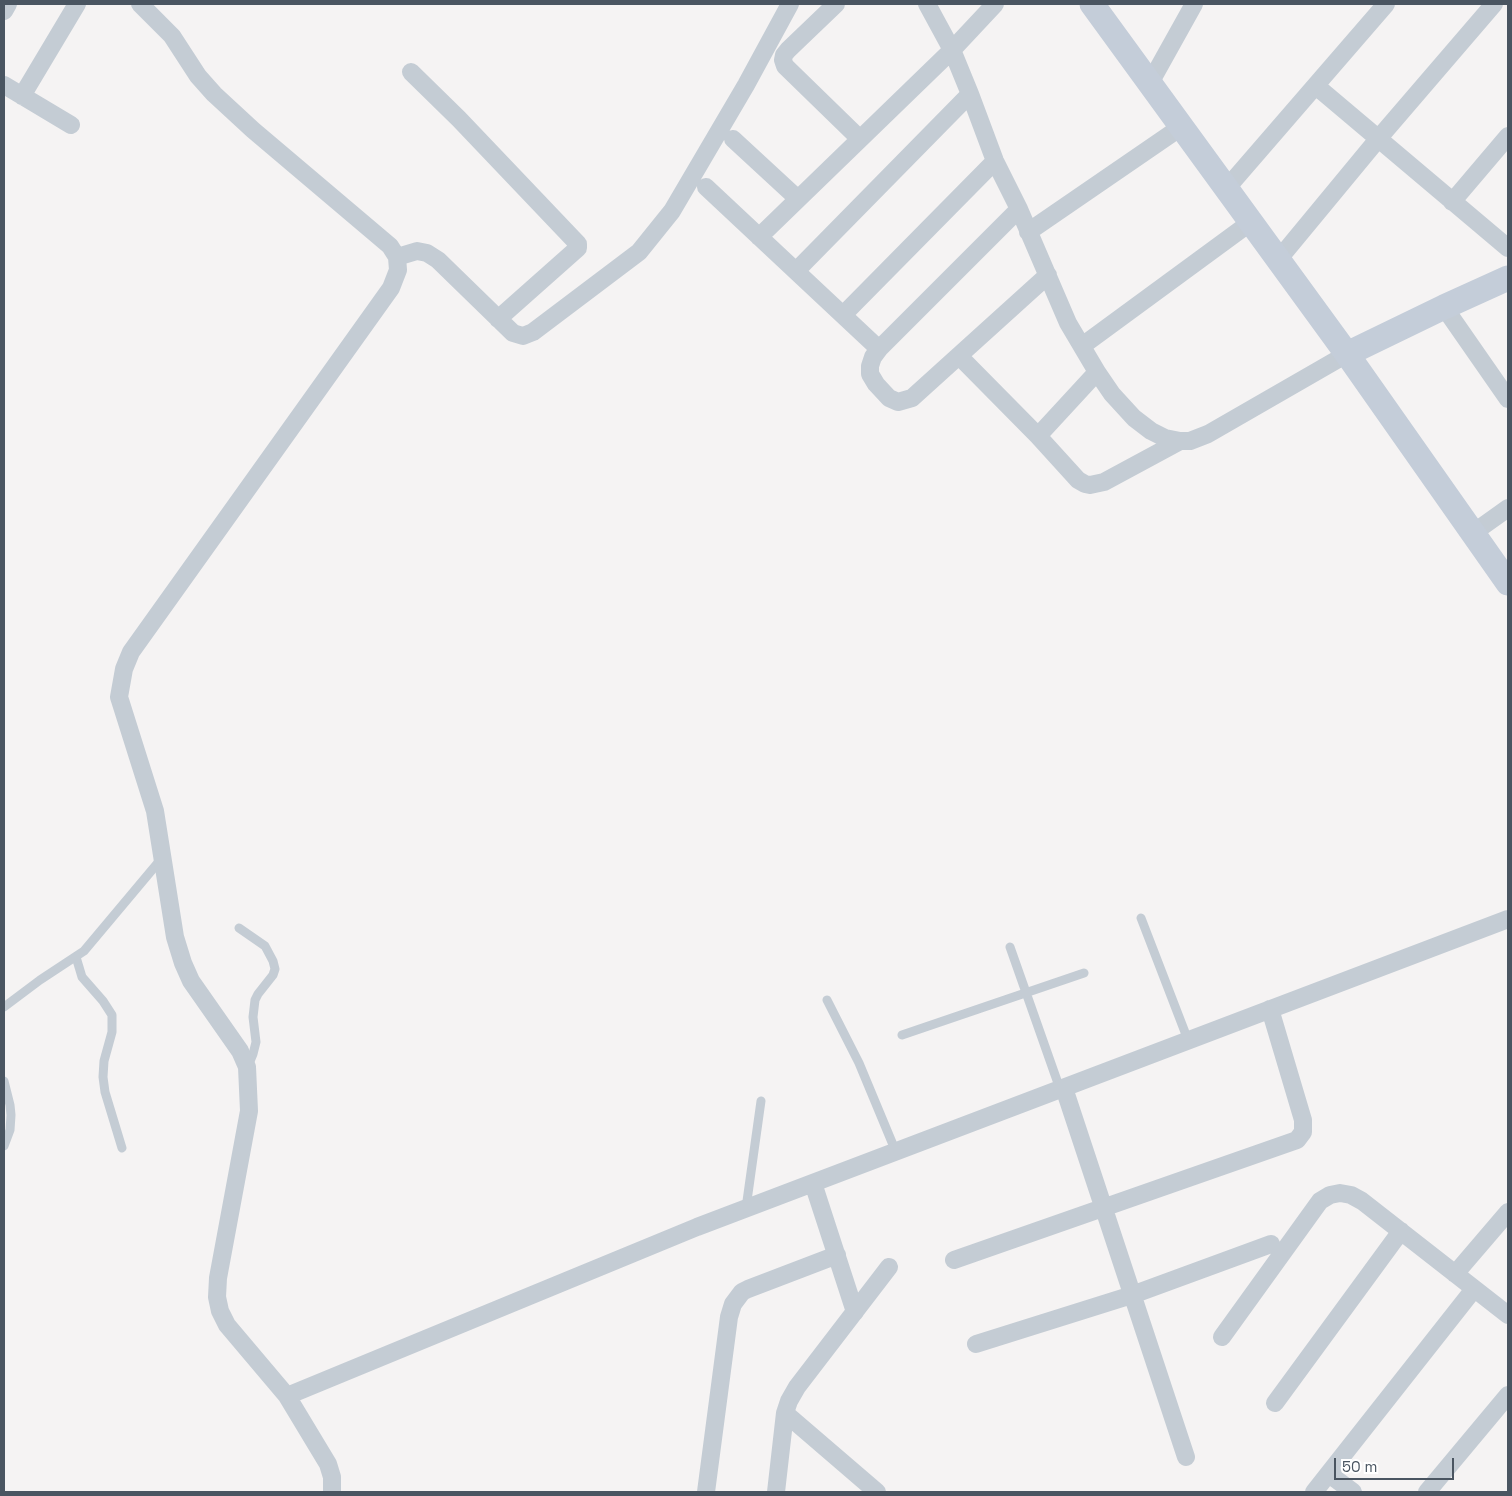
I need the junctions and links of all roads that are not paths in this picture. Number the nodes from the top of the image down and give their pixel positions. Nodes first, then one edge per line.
1 (8, 4) edge
2 (77, 4) edge
3 (790, 4) edge
4 (836, 4) edge
5 (927, 4) edge
6 (995, 4) edge
7 (1194, 4) edge
8 (1494, 4) edge
9 (1098, 7) edge
10 (1378, 7) edge
11 (144, 8) edge
12 (4, 11) edge
13 (952, 50) junction
14 (411, 72) dead end
15 (1150, 83) junction
16 (4, 85) edge
17 (1316, 86) junction
18 (970, 94) junction
19 (22, 96) junction
20 (71, 124) dead end
21 (1181, 126) junction
22 (1508, 136) edge
23 (733, 139) dead end
24 (860, 139) junction
25 (1378, 139) junction
26 (995, 161) junction
27 (706, 187) dead end
28 (1226, 188) junction
29 (798, 199) junction
30 (1452, 202) junction
31 (1019, 209) junction
32 (1251, 222) junction
33 (1028, 232) junction
34 (759, 237) junction
35 (1508, 248) edge
36 (397, 257) junction
37 (1278, 260) junction
38 (796, 271) junction
39 (1048, 275) junction
40 (1508, 278) edge
41 (1444, 307) junction
42 (843, 315) junction
43 (498, 318) junction
44 (1082, 346) junction
45 (880, 349) junction
46 (1347, 354) junction
47 (959, 356) junction
48 (1097, 372) junction
49 (1508, 399) edge
50 (1038, 436) junction
51 (1180, 441) junction
52 (1508, 508) edge
53 (1473, 533) junction
54 (1508, 583) edge
55 (162, 858) junction
56 (1141, 918) dead end
57 (1508, 919) edge
58 (239, 928) dead end
59 (1010, 947) dead end
60 (76, 957) junction
61 (1084, 973) dead end
62 (1026, 994) junction
63 (827, 1000) dead end
64 (4, 1006) edge
65 (1270, 1009) junction
66 (902, 1036) dead end
67 (1188, 1040) junction
68 (247, 1067) junction
69 (4, 1081) edge
70 (1062, 1089) junction
71 (761, 1101) dead end
72 (4, 1146) edge
73 (122, 1148) dead end
74 (896, 1152) junction
75 (813, 1183) junction
76 (746, 1208) junction
77 (1104, 1208) junction
78 (1508, 1212) edge
79 (1401, 1231) junction
80 (1271, 1244) dead end
81 (836, 1256) junction
82 (954, 1260) dead end
83 (889, 1267) dead end
84 (1455, 1274) junction
85 (1474, 1288) junction
86 (1132, 1295) junction
87 (855, 1312) junction
88 (1508, 1315) edge
89 (1222, 1337) dead end
90 (976, 1344) dead end
91 (1508, 1395) edge
92 (287, 1396) junction
93 (1275, 1402) dead end
94 (785, 1412) junction
95 (1186, 1457) dead end
96 (1329, 1474) junction
97 (332, 1492) edge
98 (706, 1492) edge
99 (776, 1492) edge
100 (878, 1492) edge
101 (1314, 1492) edge
102 (1353, 1492) edge
103 (1427, 1492) edge

1 - 12 street
2 - 19 street
3 - 43 street
4 - 24 street
5 - 13 street
6 - 13 street
7 - 15 street
8 - 25 street
9 - 15 street
10 - 17 street
11 - 36 street
13 - 18 street
13 - 24 street
14 - 43 street
15 - 21 street
16 - 19 street
17 - 25 street
17 - 28 street
18 - 26 street
18 - 38 street
19 - 20 street
21 - 28 street
21 - 33 street
22 - 30 street
23 - 29 street
24 - 29 street
25 - 30 street
25 - 37 street
26 - 31 street
26 - 42 street
27 - 34 street
28 - 32 street
29 - 34 street
30 - 35 street
31 - 33 street
31 - 45 street
32 - 37 street
32 - 44 street
33 - 39 street
34 - 38 street
36 - 43 street
36 - 55 street
37 - 46 street
38 - 42 street
39 - 44 street
39 - 47 street
40 - 41 street
41 - 46 street
41 - 49 street
42 - 45 street
44 - 48 street
45 - 47 street
46 - 51 street
46 - 53 street
47 - 50 street
48 - 50 street
48 - 51 street
50 - 51 street
52 - 53 street
53 - 54 street
55 - 60 lane
55 - 68 street
56 - 67 lane
57 - 65 street
58 - 68 lane
59 - 62 lane
60 - 64 lane
60 - 73 lane
61 - 62 lane
62 - 66 lane
62 - 70 lane
63 - 74 lane
65 - 67 street
65 - 77 street
67 - 70 street
68 - 92 street
69 - 72 lane
70 - 74 street
70 - 77 street
71 - 76 lane
74 - 75 street
75 - 76 street
75 - 81 street
76 - 92 street
77 - 82 street
77 - 86 street
78 - 84 street
79 - 84 street
79 - 89 street
79 - 93 street
80 - 86 street
81 - 87 street
81 - 98 street
83 - 87 street
84 - 85 street
85 - 88 street
85 - 96 street
86 - 90 street
86 - 95 street
87 - 94 street
91 - 103 street
92 - 97 street
94 - 99 street
94 - 100 street
96 - 101 street
96 - 102 street

